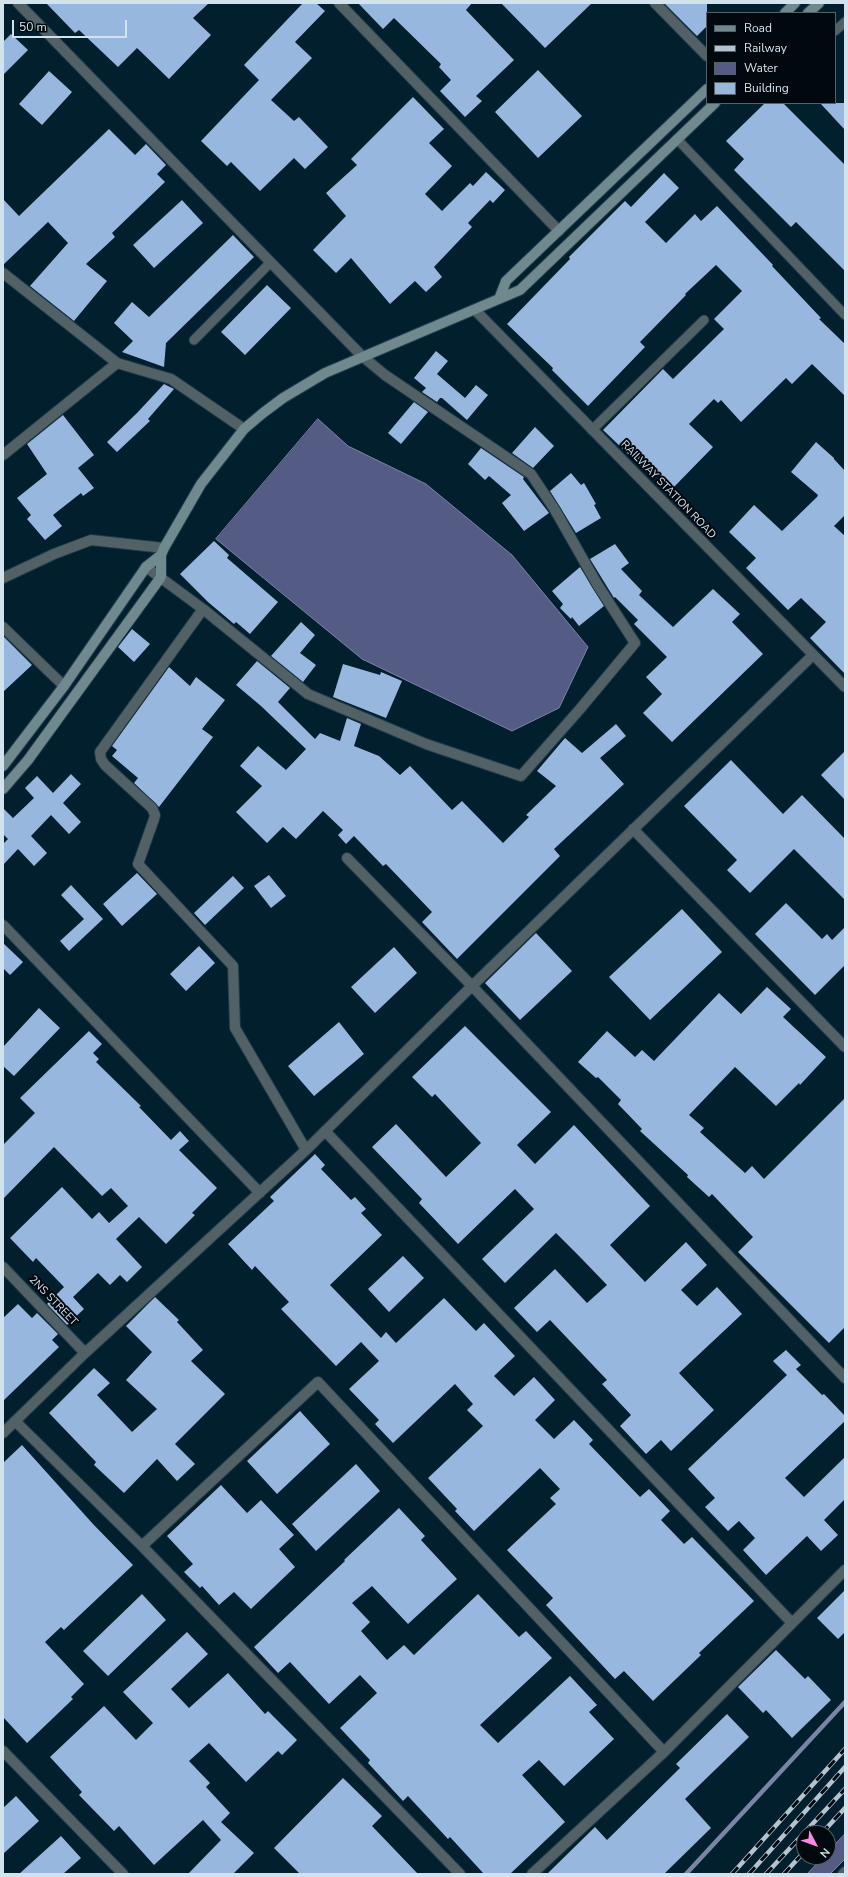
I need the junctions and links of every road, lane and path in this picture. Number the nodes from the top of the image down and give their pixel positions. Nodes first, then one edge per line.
1 (18, 3) edge
2 (339, 3) edge
3 (655, 3) edge
4 (795, 3) edge
5 (819, 3) edge
6 (786, 12) edge
7 (809, 12) edge
8 (845, 22) edge
9 (836, 30) edge
10 (706, 55) edge
11 (706, 90) edge
12 (714, 104) edge
13 (677, 139) junction
14 (559, 231) junction
15 (270, 263) junction
16 (3, 273) edge
17 (499, 298) junction
18 (475, 310) junction
19 (845, 314) edge
20 (704, 320) dead end
21 (194, 340) dead end
22 (362, 356) junction
23 (117, 363) junction
24 (244, 429) junction
25 (592, 430) junction
26 (3, 455) edge
27 (163, 552) junction
28 (146, 567) junction
29 (161, 577) junction
30 (3, 578) edge
31 (203, 609) junction
32 (3, 627) edge
33 (813, 655) junction
34 (64, 686) junction
35 (845, 687) edge
36 (3, 766) edge
37 (3, 789) edge
38 (633, 829) junction
39 (347, 858) dead end
40 (3, 925) edge
41 (472, 986) junction
42 (845, 1047) edge
43 (325, 1131) junction
44 (306, 1150) junction
45 (260, 1193) junction
46 (3, 1267) edge
47 (85, 1353) junction
48 (845, 1378) edge
49 (15, 1421) junction
50 (3, 1432) edge
51 (142, 1546) junction
52 (845, 1570) edge
53 (792, 1623) junction
54 (3, 1751) edge
55 (664, 1752) junction
56 (123, 1874) edge
57 (460, 1874) edge
58 (532, 1874) edge

1 - 15 street
2 - 14 street
3 - 10 street
4 - 6 main road
5 - 7 main road
8 - 9 lane
11 - 14 main road
12 - 13 main road
13 - 17 main road
13 - 19 lane
14 - 17 main road
15 - 21 lane
15 - 22 street
16 - 23 street
17 - 18 main road
18 - 22 main road
18 - 25 street, RAILWAY STATION ROAD
20 - 25 lane
22 - 24 main road
22 - 31 street
23 - 24 street
23 - 26 street
24 - 27 main road
25 - 33 street, RAILWAY STATION ROAD
27 - 28 main road
27 - 29 main road
27 - 30 street
28 - 29 street
28 - 34 main road
29 - 31 street
29 - 37 main road
31 - 44 street
32 - 34 street
33 - 35 street, RAILWAY STATION ROAD
33 - 38 street
34 - 36 main road
38 - 41 street
38 - 42 street
39 - 41 street
40 - 45 street
41 - 43 street
41 - 48 street
43 - 44 street
43 - 53 street
44 - 45 street
45 - 47 street
46 - 47 street, 2NS STREET
47 - 49 street
49 - 50 street
49 - 51 street
51 - 55 street
51 - 57 street
52 - 53 street
53 - 55 street
54 - 56 street
55 - 58 street

